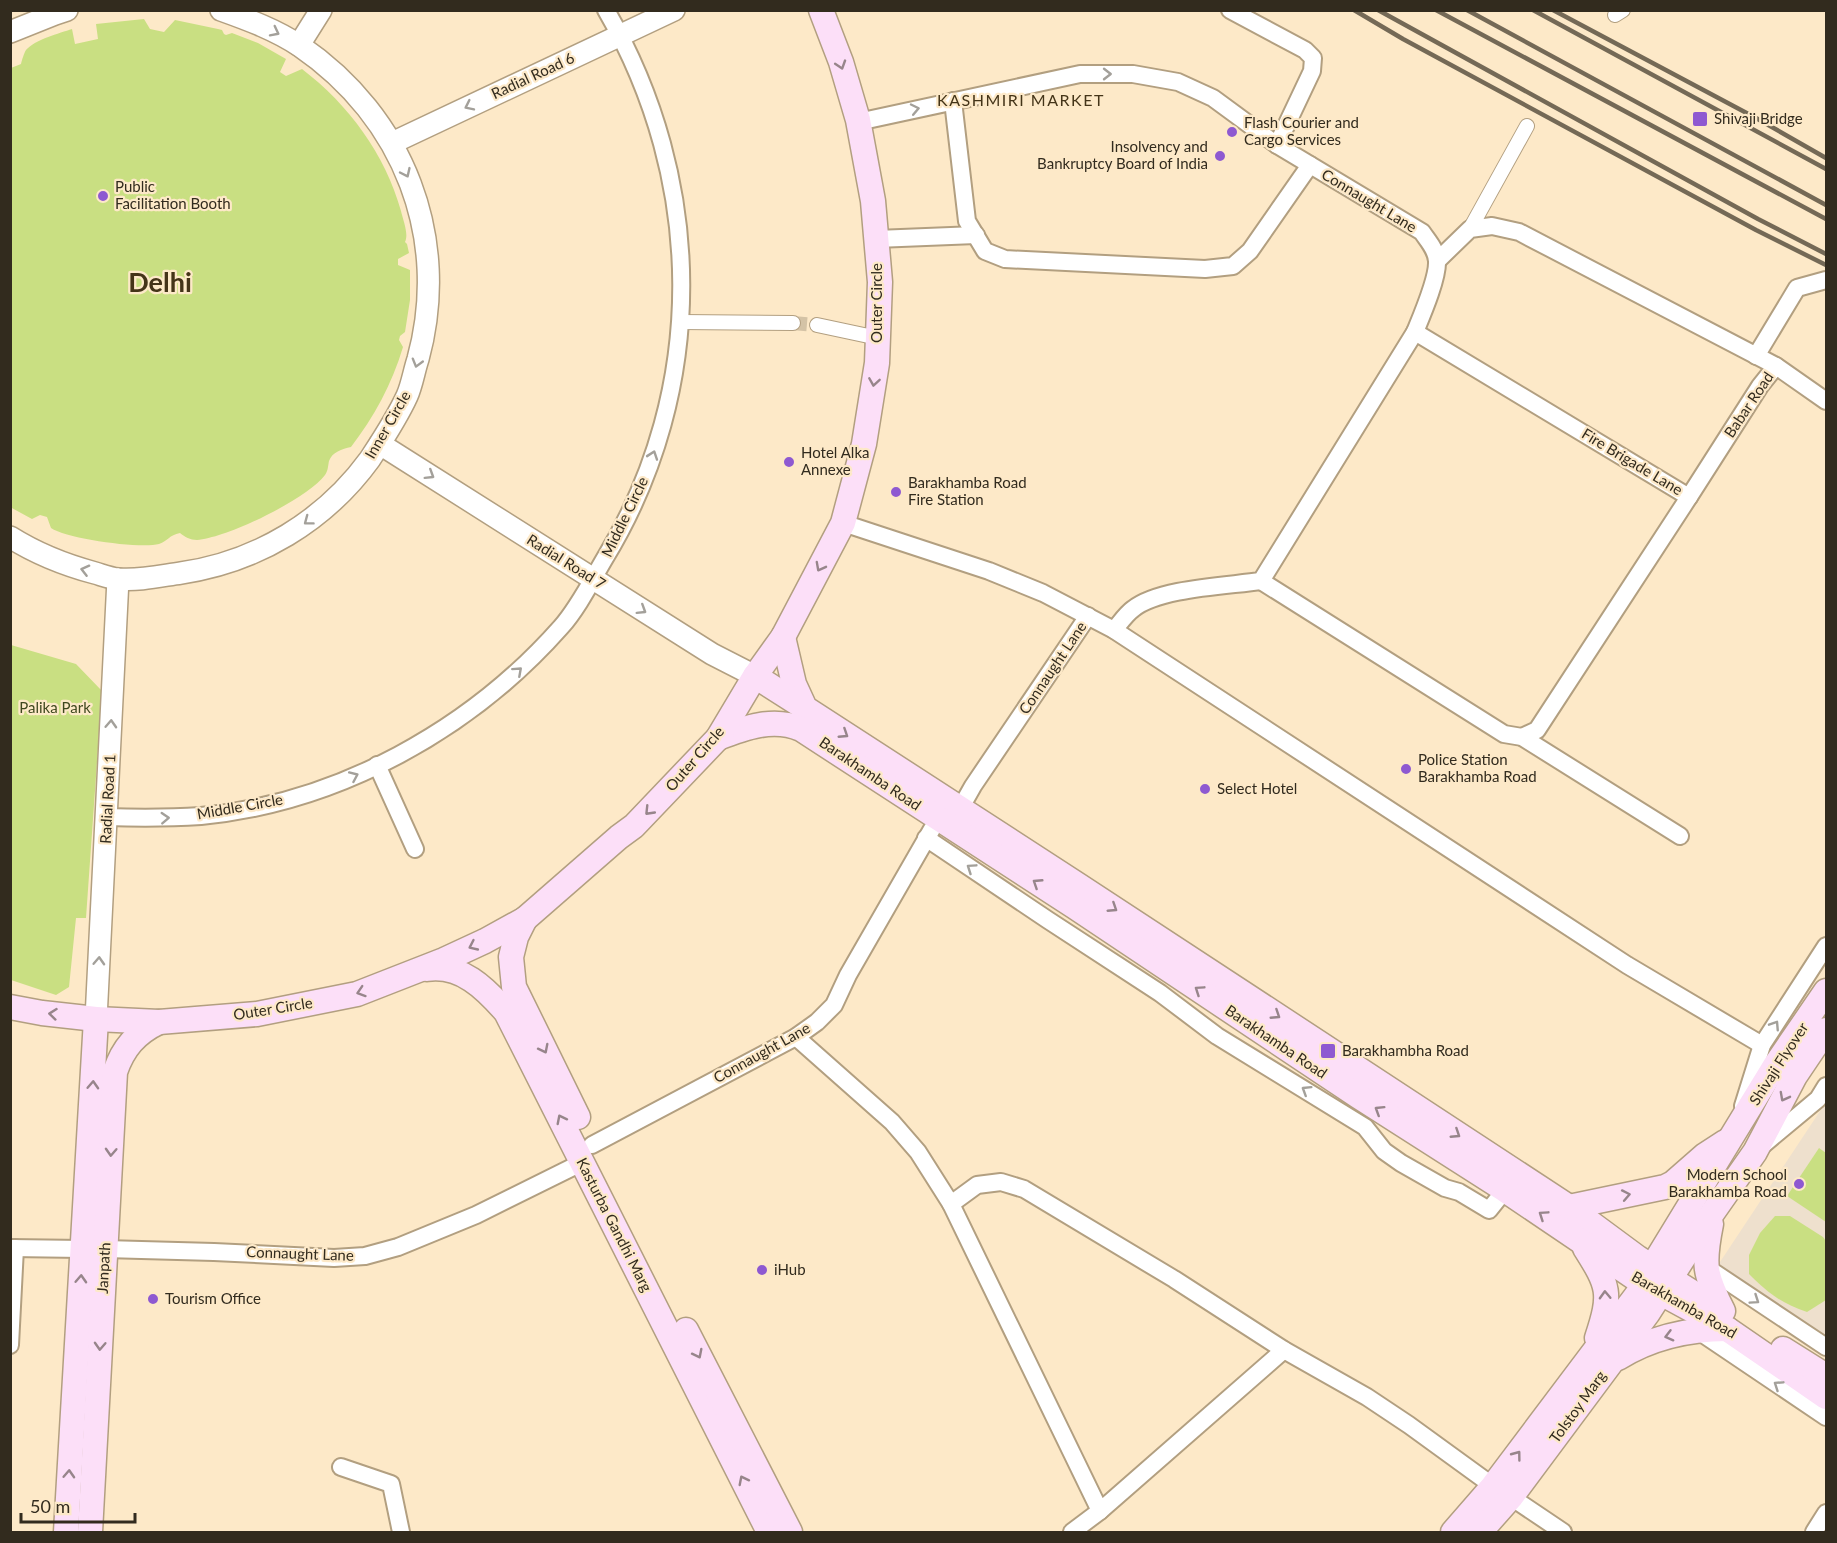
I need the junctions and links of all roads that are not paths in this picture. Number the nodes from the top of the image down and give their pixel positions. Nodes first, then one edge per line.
1 (67, 10) edge
2 (221, 10) edge
3 (321, 10) edge
4 (606, 10) edge
5 (674, 10) edge
6 (820, 10) edge
7 (1230, 10) edge
8 (10, 32) edge
9 (620, 36) junction
10 (299, 45) junction
11 (953, 101) junction
12 (858, 122) junction
13 (1527, 126) dead end
14 (392, 143) junction
15 (1277, 145) junction
16 (1310, 165) junction
17 (1470, 229) junction
18 (976, 235) junction
19 (876, 239) junction
20 (1437, 261) junction
21 (1827, 280) edge
22 (680, 322) junction
23 (793, 323) tunnel mouth
24 (817, 325) tunnel mouth
25 (1415, 332) junction
26 (878, 338) junction
27 (1756, 356) junction
28 (1776, 366) junction
29 (1827, 401) edge
30 (380, 444) junction
31 (1689, 496) junction
32 (843, 523) junction
33 (10, 537) edge
34 (118, 579) junction
35 (593, 579) junction
36 (1261, 581) junction
37 (1088, 616) junction
38 (1114, 630) junction
39 (783, 637) junction
40 (755, 676) junction
41 (805, 708) junction
42 (1522, 737) junction
43 (718, 738) junction
44 (377, 765) junction
45 (960, 809) junction
46 (107, 817) junction
47 (932, 829) junction
48 (1680, 836) dead end
49 (416, 849) dead end
50 (525, 919) junction
51 (1117, 935) junction
52 (1827, 946) edge
53 (1104, 957) junction
54 (416, 971) junction
55 (1827, 991) edge
56 (10, 1007) edge
57 (96, 1019) junction
58 (159, 1022) junction
59 (1827, 1030) edge
60 (796, 1037) junction
61 (1762, 1045) junction
62 (1827, 1086) edge
63 (1732, 1138) junction
64 (1755, 1152) junction
65 (588, 1154) junction
66 (1505, 1190) junction
67 (951, 1204) junction
68 (1569, 1207) junction
69 (1713, 1212) junction
70 (1581, 1241) junction
71 (13, 1248) edge
72 (94, 1249) junction
73 (1706, 1267) junction
74 (1657, 1281) junction
75 (1725, 1320) junction
76 (1697, 1330) junction
77 (10, 1345) edge
78 (1827, 1347) edge
79 (1284, 1350) junction
80 (1602, 1357) junction
81 (1827, 1376) edge
82 (1827, 1397) edge
83 (1827, 1417) edge
84 (341, 1467) dead end
85 (1502, 1492) junction
86 (1100, 1511) junction
87 (1827, 1513) edge
88 (66, 1533) edge
89 (90, 1533) edge
90 (401, 1533) edge
91 (769, 1533) edge
92 (790, 1533) edge
93 (1072, 1533) edge
94 (1453, 1533) edge
95 (1480, 1533) edge
96 (1563, 1533) edge
97 (1814, 1533) edge

1 - 8 street
2 -> 10 street, Inner Circle
3 - 10 street
4 - 9 street, Middle Circle
5 - 9 street, Radial Road 6
6 -> 12 main road, Outer Circle
7 - 15 street
9 -> 14 street, Radial Road 6
9 - 22 street, Middle Circle
10 - 14 street, Inner Circle
12 -> 11 street, Connaught Lane
11 -> 15 street, Connaught Lane
11 - 18 street
12 - 19 main road, Outer Circle
13 - 17 street
14 -> 30 street, Inner Circle
15 - 16 street, Connaught Lane
16 - 18 street
16 - 20 street, Connaught Lane
17 - 20 street
17 - 27 street
18 - 19 street
19 - 26 main road, Outer Circle
20 - 25 street
21 - 27 street
22 - 23 street
35 -> 22 street, Middle Circle
24 - 26 street
25 - 31 street, Fire Brigade Lane
25 - 36 street
26 -> 32 main road, Outer Circle
27 - 28 street
28 - 29 street, Babar Road
28 - 31 street, Babar Road
30 -> 34 street, Inner Circle
30 -> 35 street, Radial Road 7
31 - 42 street, Fire Brigade Lane
32 - 37 street
32 -> 39 main road, Outer Circle
34 -> 33 street, Inner Circle
46 -> 34 street, Radial Road 1
35 -> 40 street, Radial Road 7
44 -> 35 street, Middle Circle
36 - 38 street
36 - 42 street
37 - 38 street
37 - 45 street, Connaught Lane
38 - 61 street
39 - 40 main road, Outer Circle
39 - 41 main road
40 - 41 main road, Barakhamba Road
40 - 43 main road, Outer Circle
41 -> 45 main road, Barakhamba Road
42 - 48 street
43 - 47 main road, Barakhamba Road
43 -> 50 main road, Outer Circle
46 -> 44 street, Middle Circle
44 - 49 street
45 -> 68 main road, Barakhamba Road
57 -> 46 street, Radial Road 1
51 -> 47 main road, Barakhamba Road
53 -> 47 street
47 - 60 street, Connaught Lane
50 -> 54 main road, Outer Circle
50 -> 65 main road, Kasturba Gandhi Marg
51 - 53 street
66 -> 51 main road, Barakhamba Road
61 -> 52 street
66 -> 53 street
54 -> 58 main road, Outer Circle
65 -> 54 main road, Kasturba Gandhi Marg
55 - 63 main road, Shivaji Flyover
57 -> 56 main road, Outer Circle
57 - 58 main road, Outer Circle
72 -> 57 main road, Janpath
58 -> 72 main road, Janpath
59 -> 64 main road, Shivaji Flyover
60 - 65 street, Connaught Lane
60 - 67 street
61 - 63 street
62 - 64 street
68 -> 63 main road
63 - 74 main road, Shivaji Flyover
64 - 69 main road, Shivaji Flyover
65 - 72 street, Connaught Lane
91 -> 65 main road, Kasturba Gandhi Marg
65 -> 92 main road, Kasturba Gandhi Marg
70 -> 66 main road, Barakhamba Road
67 - 79 street
67 - 86 street
68 - 74 main road, Barakhamba Road
69 - 73 main road
69 - 74 main road, Shivaji Flyover
70 - 74 main road, Barakhamba Road
80 -> 70 main road
71 - 72 street, Connaught Lane
71 - 77 street
88 -> 72 main road, Janpath
72 -> 89 main road, Janpath
73 - 75 main road
73 -> 78 street
74 - 75 main road, Barakhamba Road
74 - 80 main road, Tolstoy Marg
75 - 76 main road
75 - 81 main road, Barakhamba Road
75 - 82 main road, Barakhamba Road
76 -> 80 main road
83 -> 76 street
79 - 85 street
79 - 86 street
80 - 85 main road, Tolstoy Marg
84 - 90 street
85 - 94 main road, Tolstoy Marg
85 - 95 main road, Tolstoy Marg
85 - 96 street
86 - 93 street
87 - 97 street

